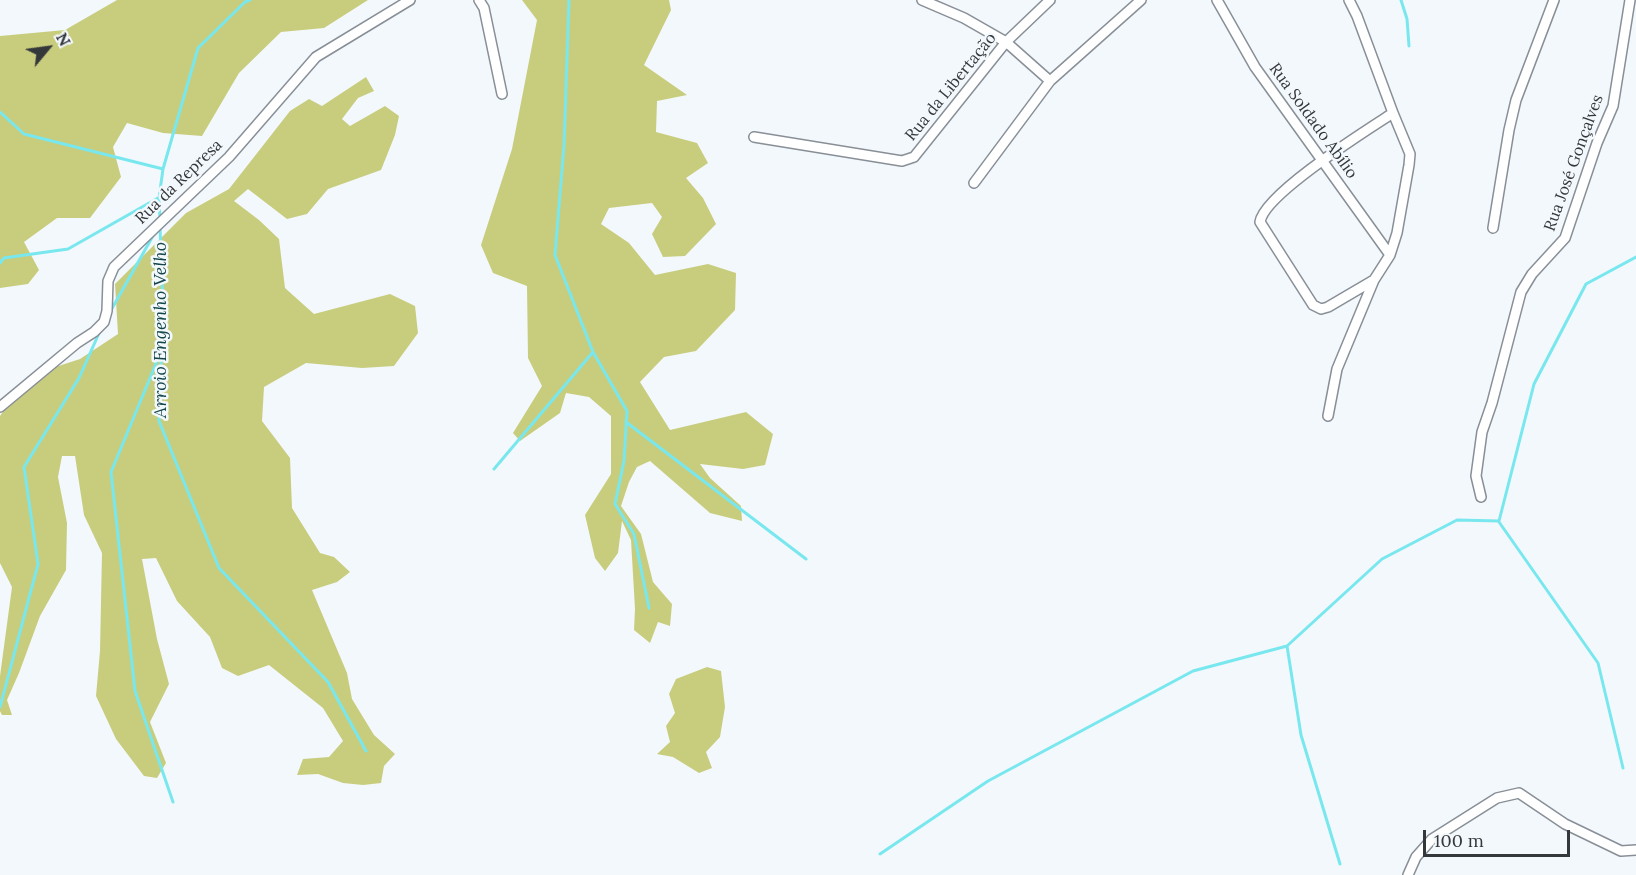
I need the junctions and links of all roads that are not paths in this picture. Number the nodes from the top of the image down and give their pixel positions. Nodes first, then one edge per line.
1 (410, 0) edge
2 (479, 0) edge
3 (922, 0) edge
4 (1050, 0) edge
5 (1141, 0) edge
6 (1217, 0) edge
7 (1349, 0) edge
8 (1554, 0) edge
9 (1630, 0) edge
10 (1006, 42) junction
11 (1050, 81) junction
12 (502, 94) dead end
13 (1393, 113) junction
14 (754, 137) dead end
15 (1323, 160) junction
16 (974, 183) dead end
17 (1493, 228) dead end
18 (1390, 255) junction
19 (1374, 280) junction
20 (0, 406) edge
21 (1329, 416) dead end
22 (1482, 497) dead end
23 (1636, 850) edge
24 (1408, 875) edge

1 - 20 street, Rua da Represa
2 - 12 street
3 - 10 street
4 - 10 street, Rua da Libertação
5 - 11 street
6 - 15 street, Rua Soldado Abílio
7 - 13 street
8 - 17 street
9 - 22 street, Rua José Gonçalves
10 - 11 street
10 - 14 street, Rua da Libertação
11 - 16 street
13 - 15 street
13 - 18 street
15 - 18 street, Rua Soldado Abílio
15 - 19 street
18 - 19 street
19 - 21 street
23 - 24 street

